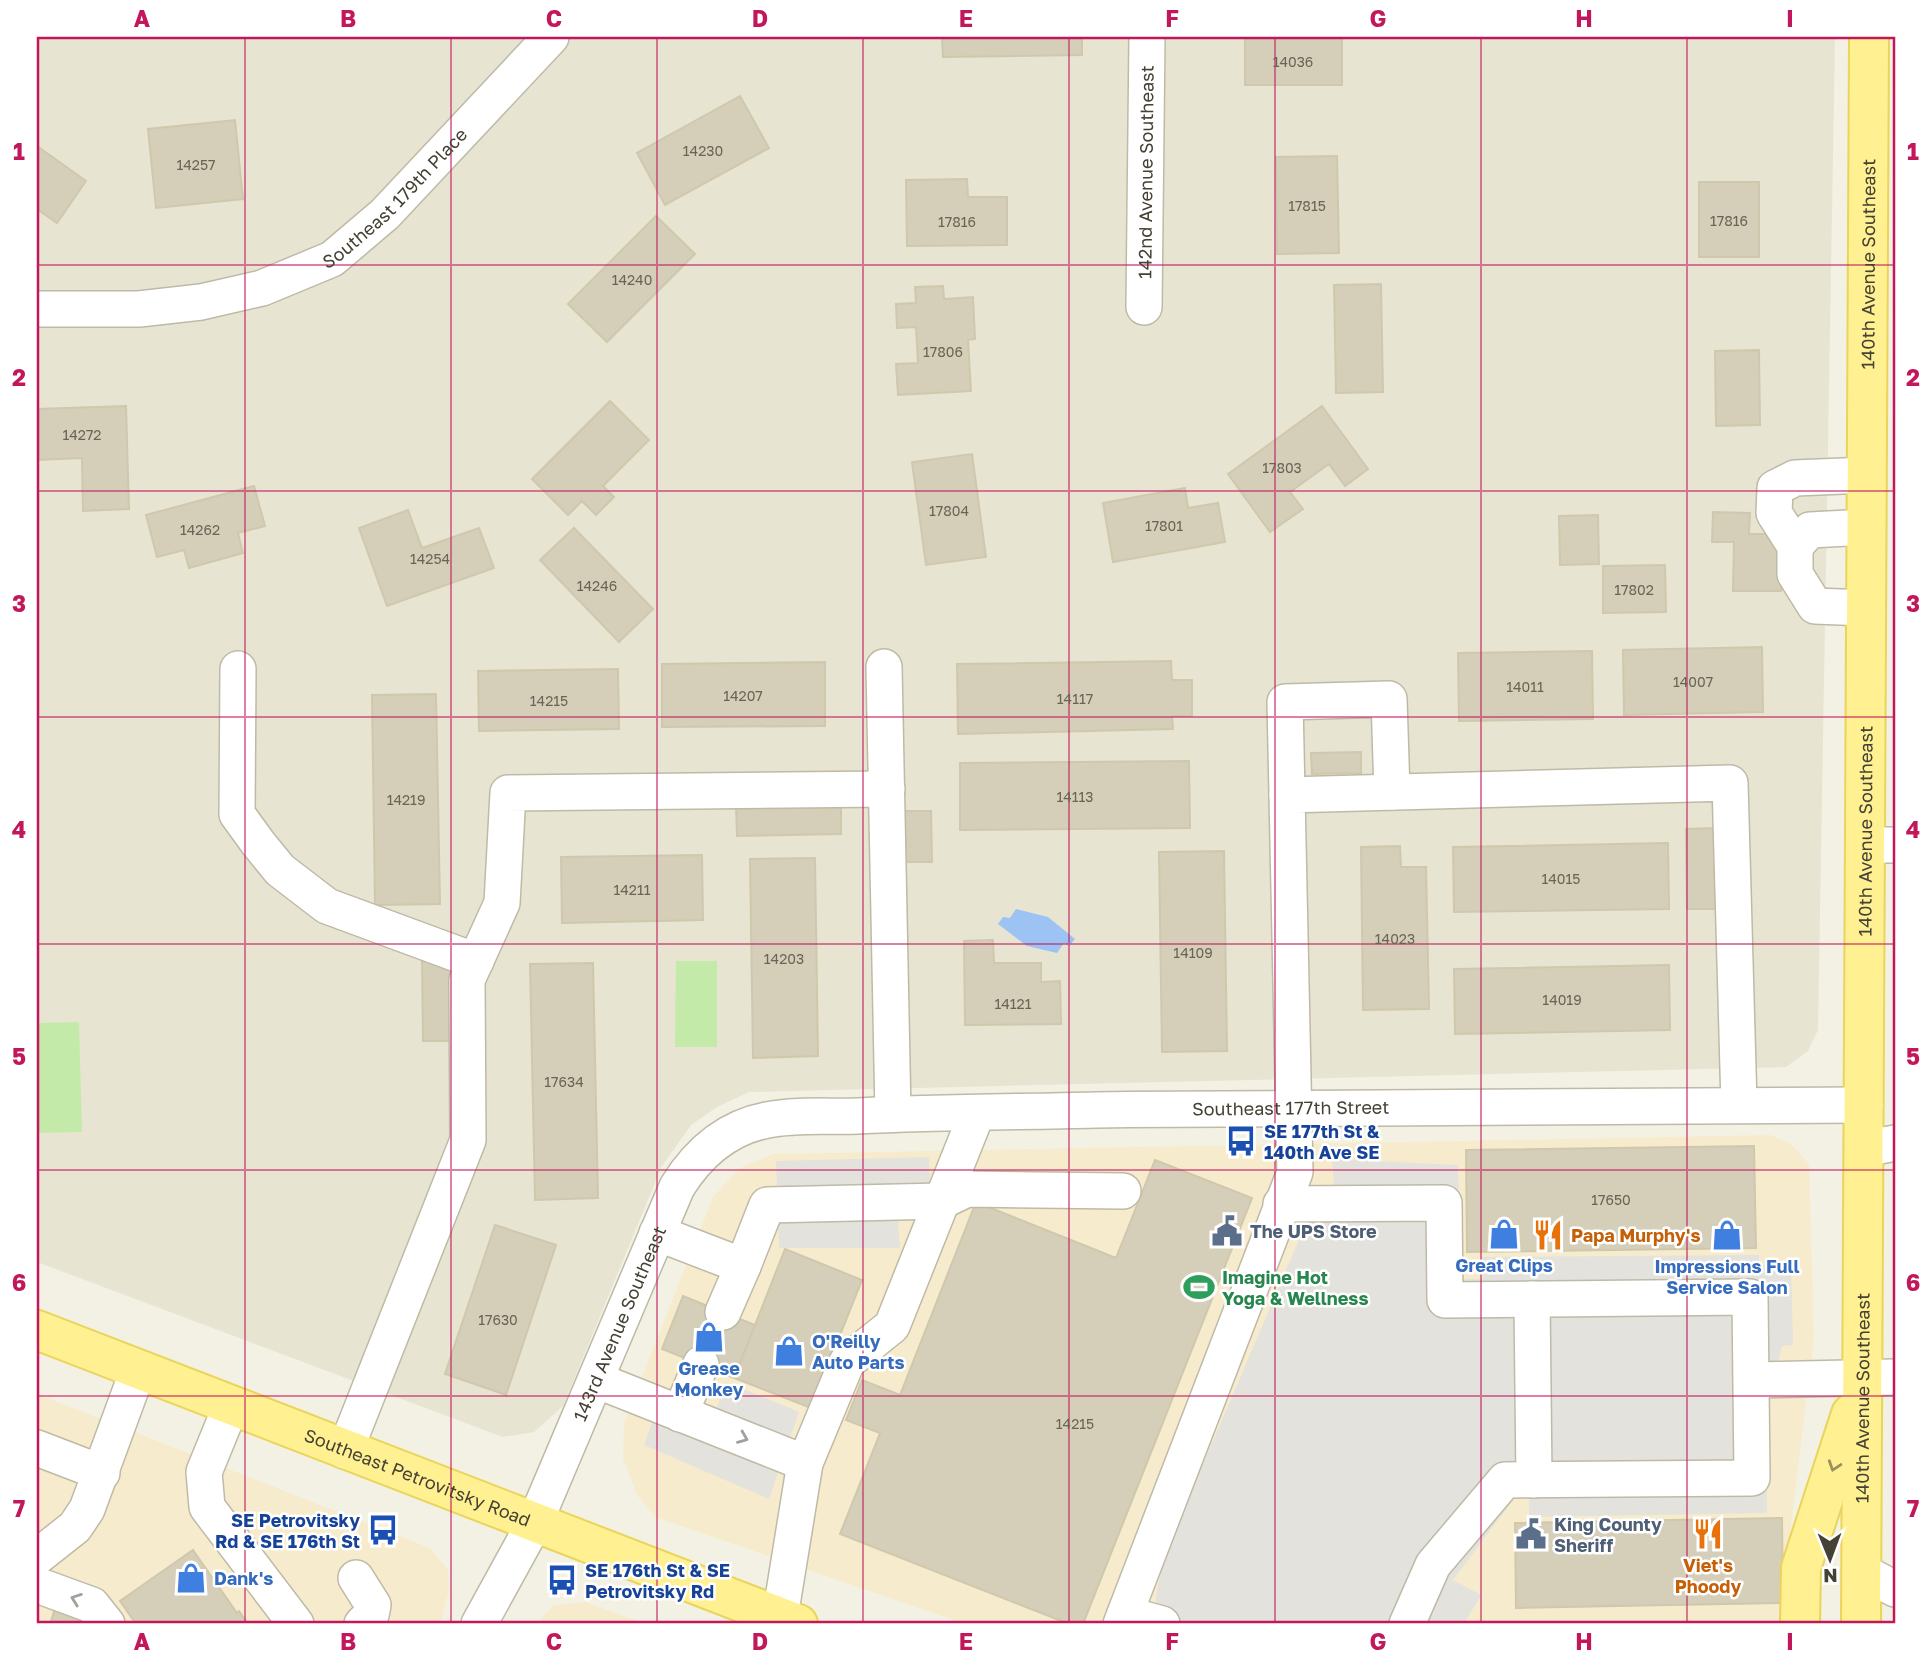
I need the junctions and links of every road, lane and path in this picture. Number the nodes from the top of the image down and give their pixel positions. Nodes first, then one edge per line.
1 (551, 37) edge
2 (1147, 37) edge
3 (1869, 37) edge
4 (1144, 307) dead end
5 (37, 309) edge
6 (1867, 475) junction
7 (1867, 527) junction
8 (1795, 546) junction
9 (1867, 608) junction
10 (884, 667) dead end
11 (238, 668) dead end
12 (887, 789) junction
13 (1392, 792) junction
14 (1287, 795) junction
15 (1881, 845) edge
16 (476, 961) junction
17 (1739, 1105) junction
18 (1865, 1105) junction
19 (1296, 1107) junction
20 (977, 1112) junction
21 (893, 1114) junction
22 (722, 1137) joint
23 (1880, 1146) edge
24 (1123, 1191) dead end
25 (942, 1201) junction
26 (1282, 1204) junction
27 (657, 1233) junction
28 (743, 1266) junction
29 (1532, 1299) junction
30 (723, 1312) tunnel mouth
31 (37, 1330) edge
32 (701, 1364) tunnel mouth
33 (138, 1370) junction
34 (1879, 1378) edge
35 (596, 1380) junction
36 (1752, 1380) junction
37 (231, 1406) junction
38 (680, 1413) junction
39 (37, 1448) edge
40 (345, 1451) junction
41 (805, 1464) junction
42 (102, 1473) junction
43 (1534, 1480) junction
44 (535, 1522) junction
45 (37, 1557) edge
46 (1861, 1571) junction
47 (355, 1578) dead end
48 (37, 1585) edge
49 (1895, 1589) edge
50 (1123, 1619) edge
51 (789, 1621) edge
52 (107, 1624) edge
53 (296, 1624) edge
54 (362, 1624) edge
55 (479, 1624) edge
56 (1162, 1624) edge
57 (1407, 1624) edge
58 (1800, 1624) edge
59 (1861, 1624) edge

1 - 5 street, Southeast 179th Place
2 - 4 street, 142nd Avenue Southeast
3 - 6 main road, 140th Avenue Southeast
6 - 7 main road, 140th Avenue Southeast
6 - 8 street
7 - 8 street
7 - 9 main road, 140th Avenue Southeast
8 - 9 street
9 - 15 main road, 140th Avenue Southeast
10 - 12 street
11 - 16 street
12 - 16 street
12 - 21 street
13 - 14 street
13 - 14 street
13 - 17 street
14 - 19 street
15 - 18 main road, 140th Avenue Southeast
16 - 40 street
17 - 18 street, Southeast 177th Street
17 - 19 street, Southeast 177th Street
18 - 23 main road, 140th Avenue Southeast
19 - 20 street, Southeast 177th Street
19 - 26 street
20 - 21 street, Southeast 177th Street
20 - 25 street
21 - 22 street, Southeast 177th Street
22 - 27 street, 143rd Avenue Southeast
23 - 34 main road, 140th Avenue Southeast
24 - 25 street
25 - 28 street
25 - 41 street
26 - 29 street
26 - 50 street
27 - 28 street
27 - 35 street, 143rd Avenue Southeast
28 - 30 street
29 - 36 street
29 - 43 street
31 - 33 main road, Southeast Petrovitsky Road
32 - 38 street
33 - 37 main road, Southeast Petrovitsky Road
33 - 42 street
34 - 36 street
34 - 46 main road, 140th Avenue Southeast
34 -> 58 main road
35 - 38 street
35 - 44 street, 143rd Avenue Southeast
36 - 43 street
37 - 40 main road, Southeast Petrovitsky Road
37 - 53 street
38 -> 41 street
39 - 42 street
40 - 44 main road, Southeast Petrovitsky Road
41 - 51 street
42 - 45 street
43 - 57 street
44 - 51 main road, Southeast Petrovitsky Road
44 - 55 street, 143rd Avenue Southeast
46 - 49 street
46 - 59 main road, 140th Avenue Southeast
47 - 54 street
52 -> 48 street
50 - 56 street

